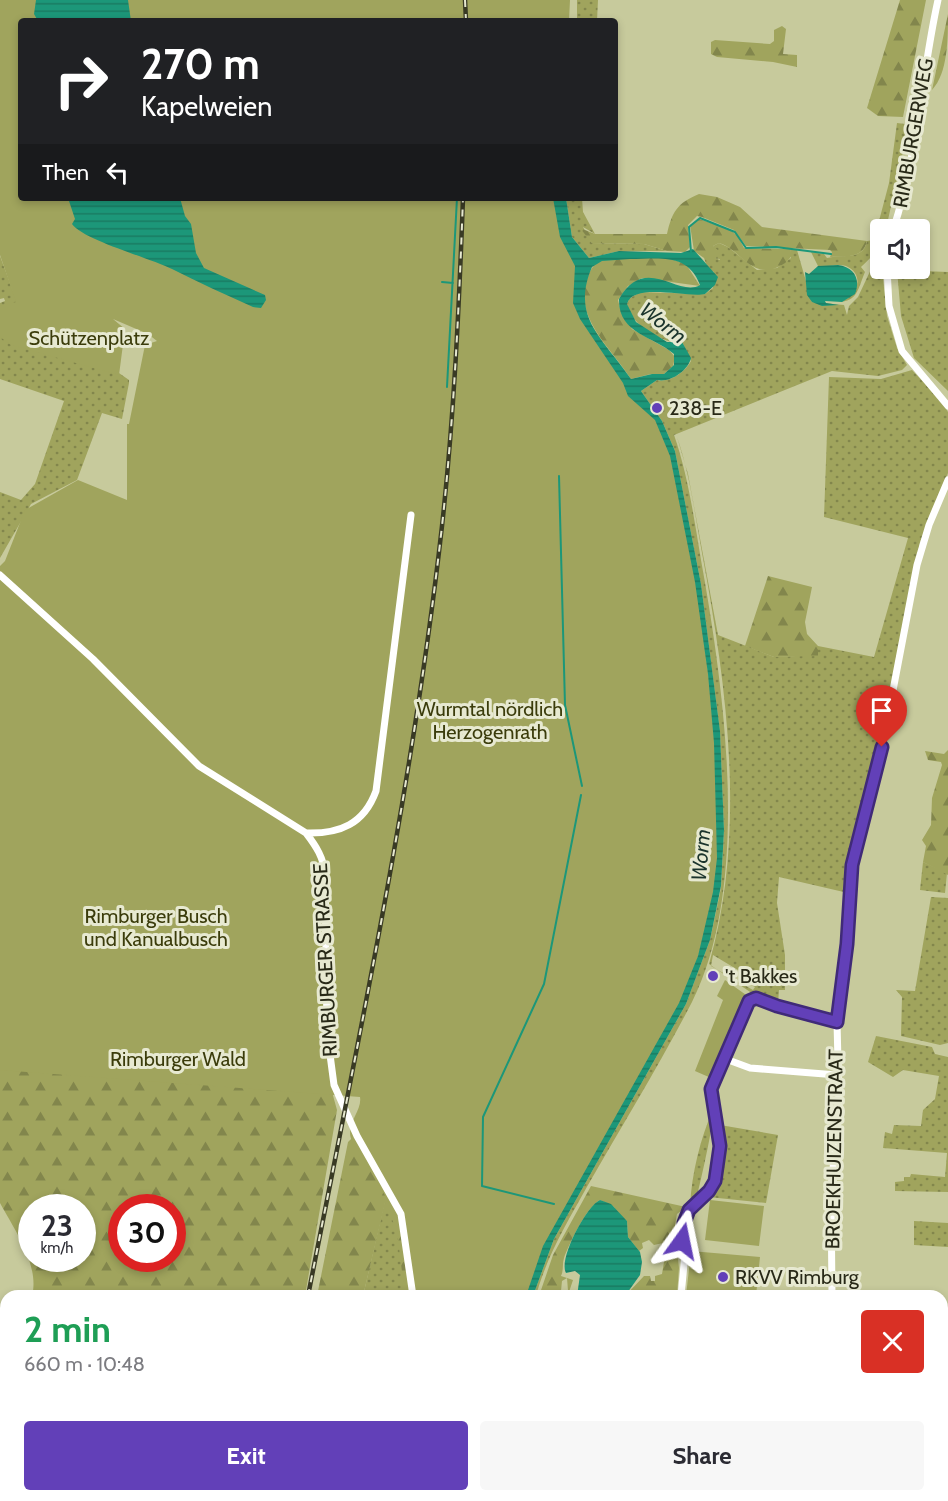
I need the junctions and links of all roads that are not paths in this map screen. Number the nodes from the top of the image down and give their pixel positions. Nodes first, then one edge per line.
1 (938, 0) edge
2 (897, 219) edge
3 (888, 279) edge
4 (948, 406) edge
5 (948, 480) edge
6 (411, 515) dead end
7 (0, 575) edge
8 (306, 833) junction
9 (837, 1022) junction
10 (723, 1058) junction
11 (837, 1075) junction
12 (412, 1290) edge
13 (682, 1290) edge
14 (832, 1290) edge

1 - 2 street, RIMBURGERWEG
3 - 4 street
5 - 9 street, BROEKHUIZENSTRAAT
6 - 8 street
7 - 8 street, RIMBURGER STRASSE
8 - 12 street, RIMBURGER STRASSE
9 - 10 street
9 - 11 street, BROEKHUIZENSTRAAT
10 - 11 street
10 - 13 street
11 - 14 street, BROEKHUIZENSTRAAT

